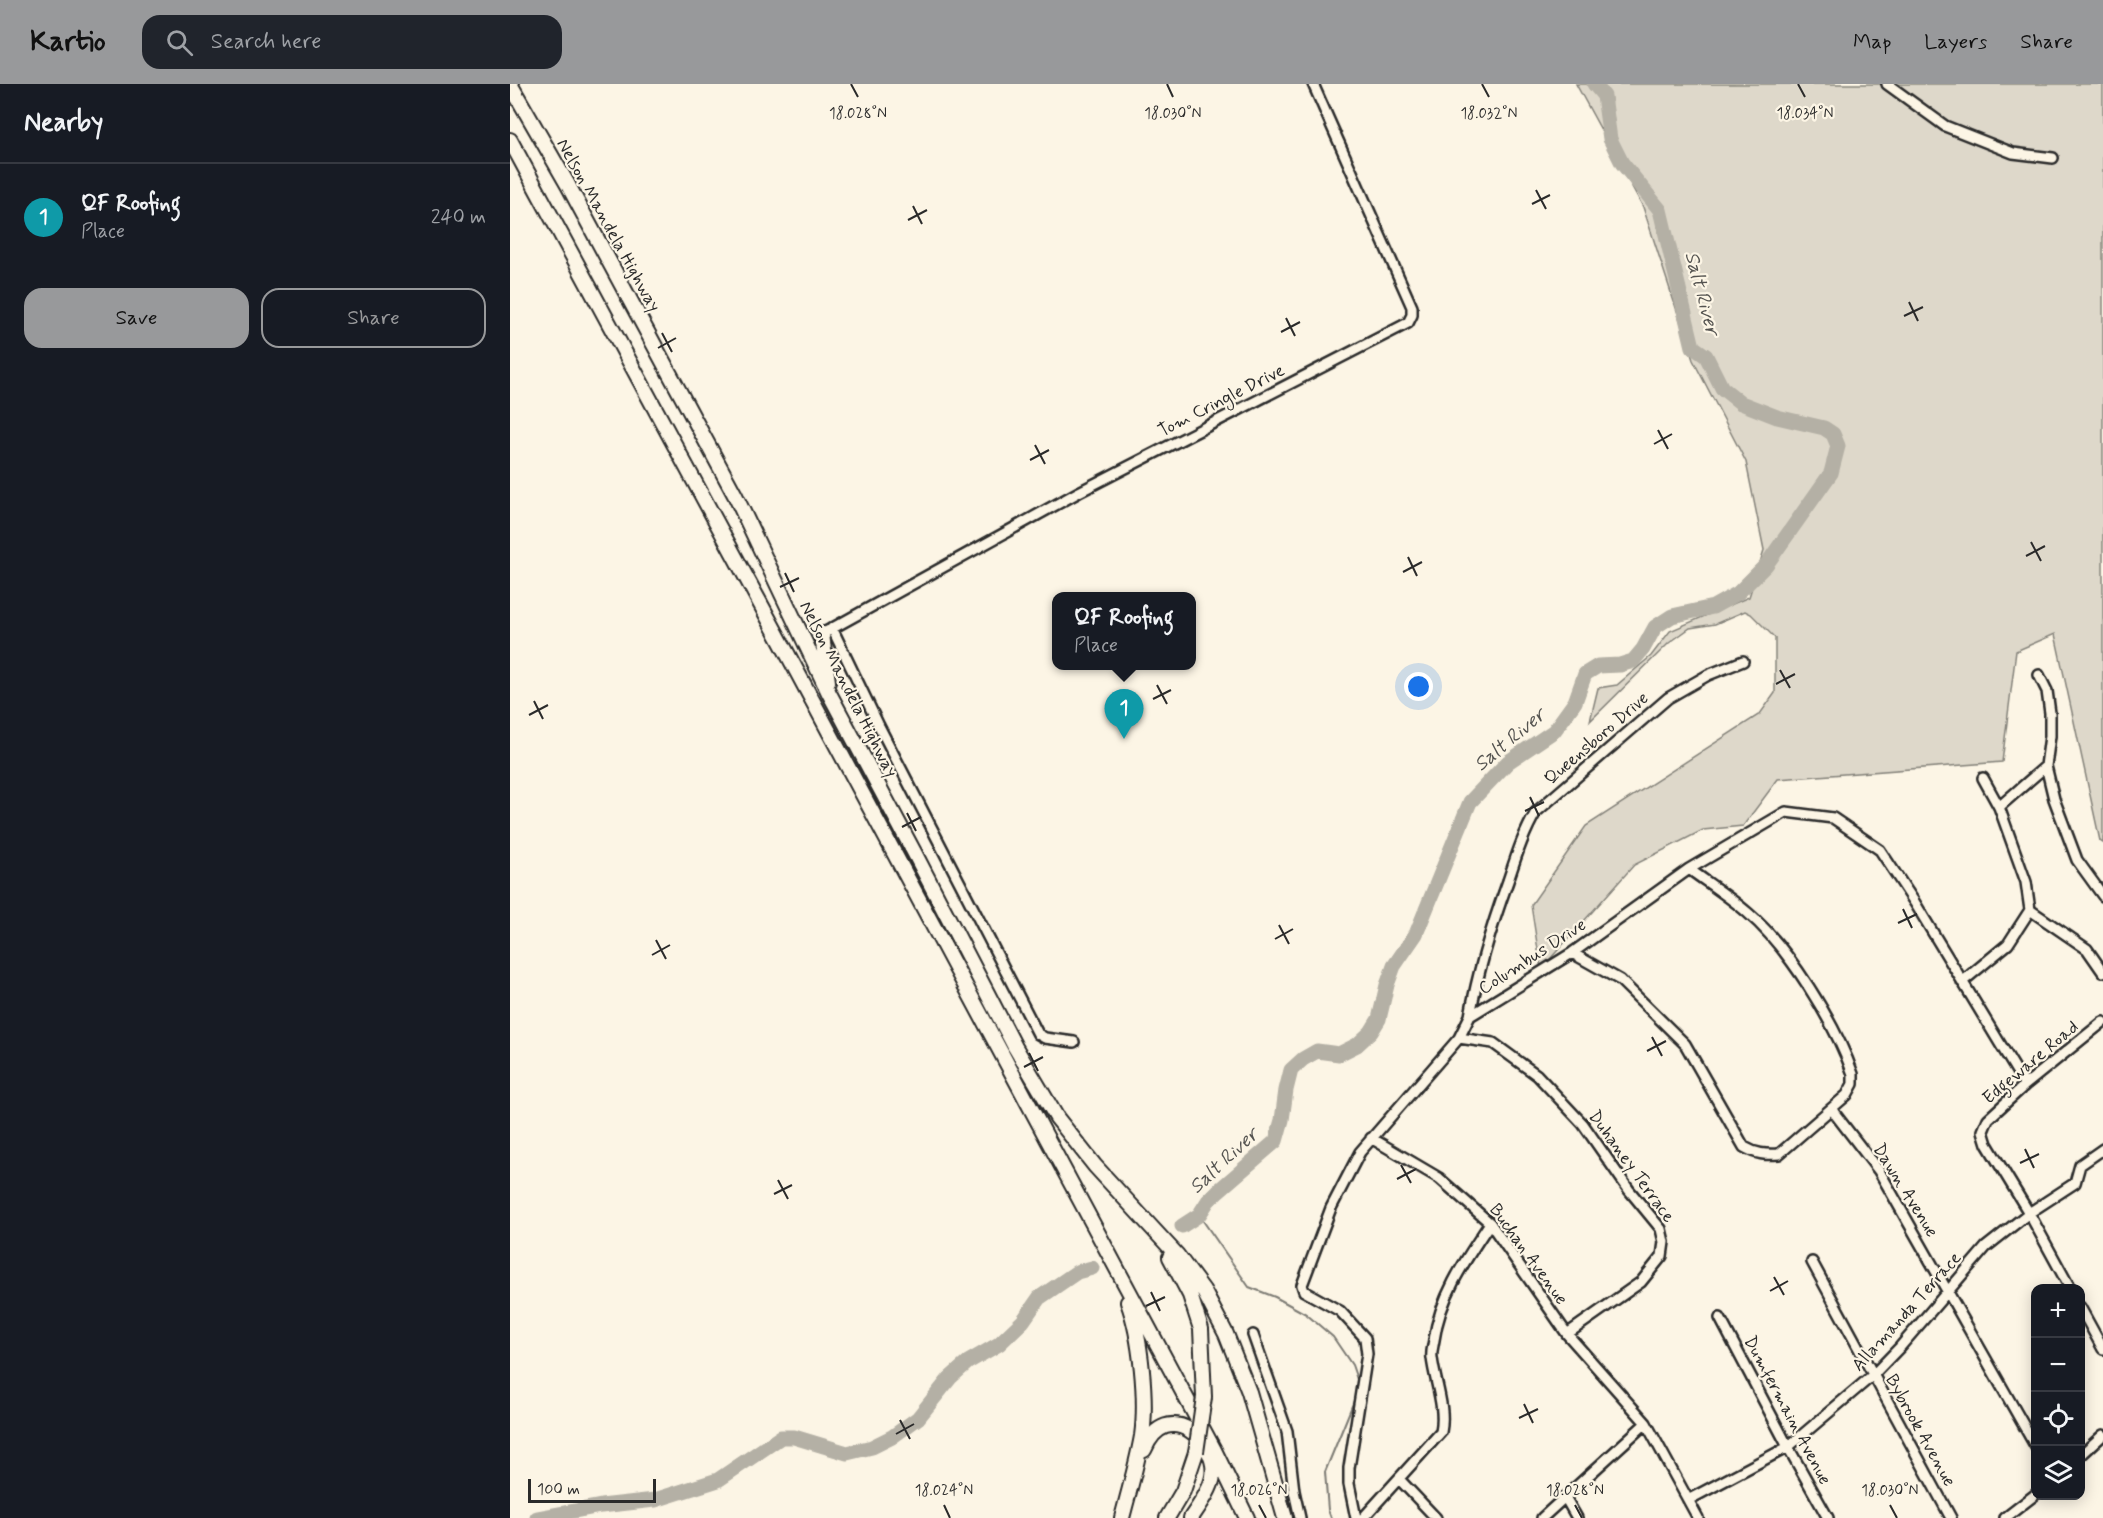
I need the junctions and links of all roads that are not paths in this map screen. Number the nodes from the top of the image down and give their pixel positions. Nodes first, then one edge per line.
1 (510, 84) edge
2 (1313, 84) edge
3 (1887, 84) edge
4 (510, 140) edge
5 (2053, 158) dead end
6 (827, 631) junction
7 (1743, 661) dead end
8 (2039, 675) dead end
9 (829, 693) junction
10 (2046, 766) junction
11 (1983, 778) dead end
12 (1999, 807) junction
13 (1689, 869) junction
14 (2103, 896) edge
15 (2030, 910) junction
16 (1572, 953) junction
17 (2103, 972) edge
18 (1962, 982) junction
19 (1470, 1016) junction
20 (2103, 1022) edge
21 (1459, 1038) junction
22 (1074, 1042) dead end
23 (2025, 1085) junction
24 (1832, 1110) junction
25 (1371, 1138) junction
26 (2103, 1149) edge
27 (2029, 1213) junction
28 (1490, 1222) junction
29 (1150, 1228) junction
30 (1812, 1262) dead end
31 (1115, 1266) junction
32 (2068, 1284) edge
33 (1947, 1292) junction
34 (2085, 1316) edge
35 (1720, 1318) dead end
36 (1567, 1334) junction
37 (1253, 1335) dead end
38 (2103, 1349) edge
39 (1873, 1375) junction
40 (1646, 1424) junction
41 (2103, 1435) edge
42 (2035, 1446) edge
43 (1788, 1447) junction
44 (2085, 1451) edge
45 (1400, 1479) junction
46 (1131, 1480) junction
47 (1565, 1497) junction
48 (2031, 1498) edge
49 (1688, 1500) junction
50 (1122, 1518) edge
51 (1167, 1518) edge
52 (1191, 1518) edge
53 (1247, 1518) edge
54 (1285, 1518) edge
55 (1300, 1518) edge
56 (1356, 1518) edge
57 (1363, 1518) edge
58 (1436, 1518) edge
59 (1542, 1518) edge
60 (1577, 1518) edge
61 (1698, 1518) edge
62 (1828, 1518) edge
63 (1951, 1518) edge
64 (2005, 1518) edge

1 - 9 highway, Nelson Mandela Highway
2 - 6 street, Tom Cringle Drive
3 - 5 street
4 - 31 highway, Nelson Mandela Highway
6 - 9 highway
6 - 22 street
7 - 19 street, Queensboro Drive
8 - 10 street
9 - 29 highway, Nelson Mandela Highway
10 - 12 street
10 - 14 street
11 - 12 street
12 - 15 street
13 - 16 street, Columbus Drive
13 - 18 street, Columbus Drive
13 - 24 street
15 - 17 street
15 - 18 street
16 - 19 street, Columbus Drive
16 - 24 street
18 - 23 street, Columbus Drive
19 - 21 street, Columbus Drive
20 - 23 street, Edgeware Road
21 - 25 street, Columbus Drive
21 - 36 street, Duhaney Terrace
23 - 27 street, Edgeware Road
24 - 33 street, Dawn Avenue
25 - 28 street, Buchan Avenue
25 - 56 street, Columbus Drive
26 - 27 street, Allamanda Terrace
27 - 32 street, Edgeware Road
27 - 33 street, Allamanda Terrace
28 - 36 street, Buchan Avenue
28 - 45 street
29 - 51 highway, bridge
29 - 54 highway
30 - 39 street, Bybrook Avenue
31 - 46 highway
31 - 53 highway
33 - 39 street, Allamanda Terrace
33 - 42 street, Dawn Avenue
34 - 38 street
35 - 43 street, Dumfermain Avenue
36 - 40 street, Buchan Avenue
37 - 55 street
39 - 43 street, Allamanda Terrace
39 - 63 street, Bybrook Avenue
40 - 47 street
40 - 49 street, Buchan Avenue
41 - 44 street
43 - 49 street, Allamanda Terrace
43 - 62 street, Dumfermain Avenue
45 - 57 street
45 - 58 street
46 - 50 highway
46 - 52 highway
47 - 59 street
47 - 60 street
48 - 64 street
49 - 61 street, Buchan Avenue

